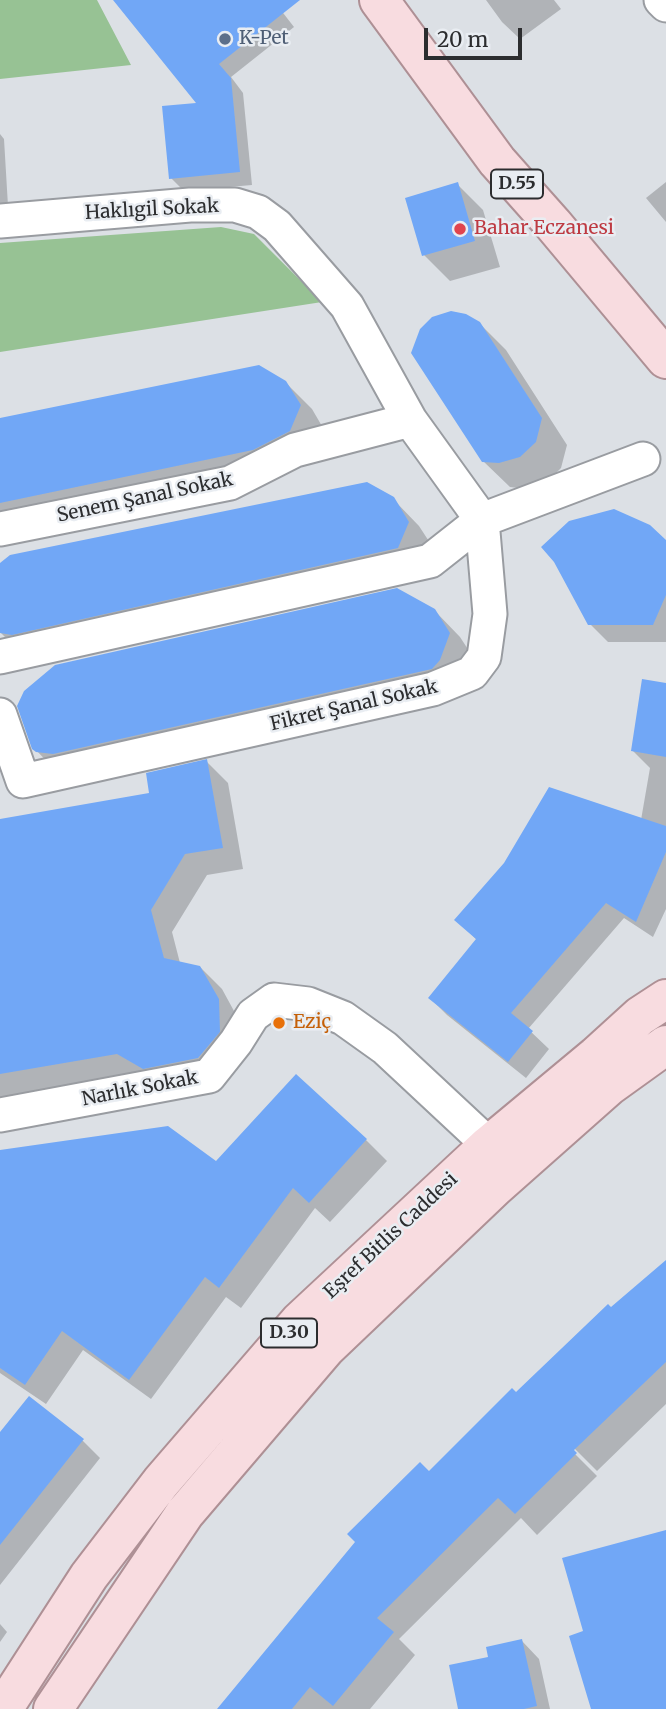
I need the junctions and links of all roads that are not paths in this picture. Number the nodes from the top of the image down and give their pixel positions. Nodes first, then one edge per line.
1 (379, 0) edge
2 (661, 0) edge
3 (666, 5) edge
4 (0, 221) edge
5 (666, 359) edge
6 (410, 420) junction
7 (643, 459) dead end
8 (482, 520) junction
9 (0, 529) edge
10 (0, 657) edge
11 (0, 715) edge
12 (666, 999) edge
13 (666, 1045) edge
14 (0, 1115) edge
15 (489, 1145) junction
16 (3, 1709) edge
17 (53, 1709) edge

1 - 5 main road, D.55
2 - 3 street
4 - 6 street, Haklıgil Sokak
6 - 8 street
6 - 9 street, Senem Şanal Sokak
7 - 8 street
8 - 10 street
8 - 11 street, Fikret Şanal Sokak
12 - 15 main road, Eşref Bitlis Caddesi / D.30
13 - 17 main road, Eşref Bitlis Caddesi / D.30
14 - 15 street, Narlık Sokak
15 - 16 main road, Eşref Bitlis Caddesi / D.30

